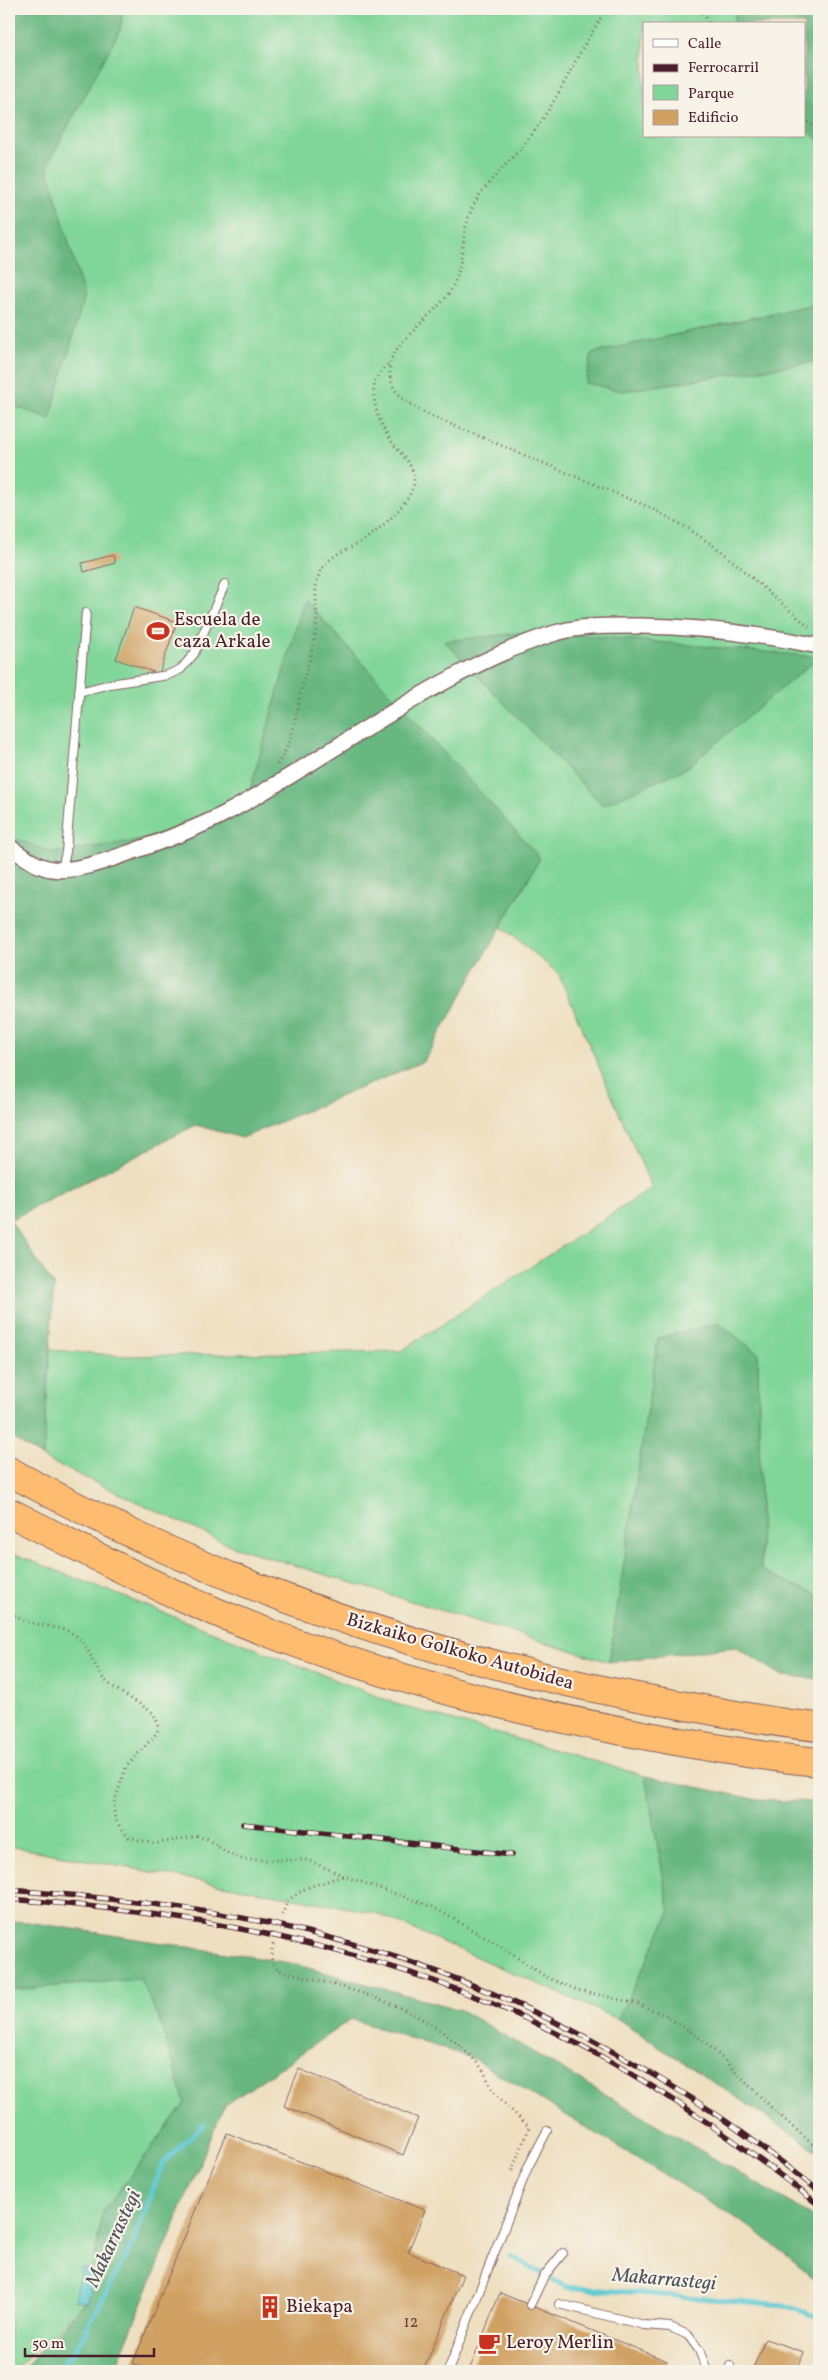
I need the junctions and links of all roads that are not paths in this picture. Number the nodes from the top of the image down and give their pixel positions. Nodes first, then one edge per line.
1 (225, 584) dead end
2 (86, 613) dead end
3 (819, 646) edge
4 (79, 692) junction
5 (9, 847) edge
6 (62, 869) junction
7 (9, 1471) edge
8 (9, 1512) edge
9 (819, 1727) edge
10 (819, 1762) edge
11 (547, 2131) dead end
12 (563, 2253) dead end
13 (559, 2304) dead end
14 (530, 2305) dead end
15 (448, 2371) edge
16 (705, 2371) edge

1 - 4 lane
2 - 4 lane
3 - 6 street
4 - 6 lane
5 - 6 street
7 - 9 highway, Bizkaiko Golkoko Autobidea
8 - 10 highway, Bizkaiko Golkoko Autobidea
11 - 15 lane
12 - 14 lane
13 - 16 lane

